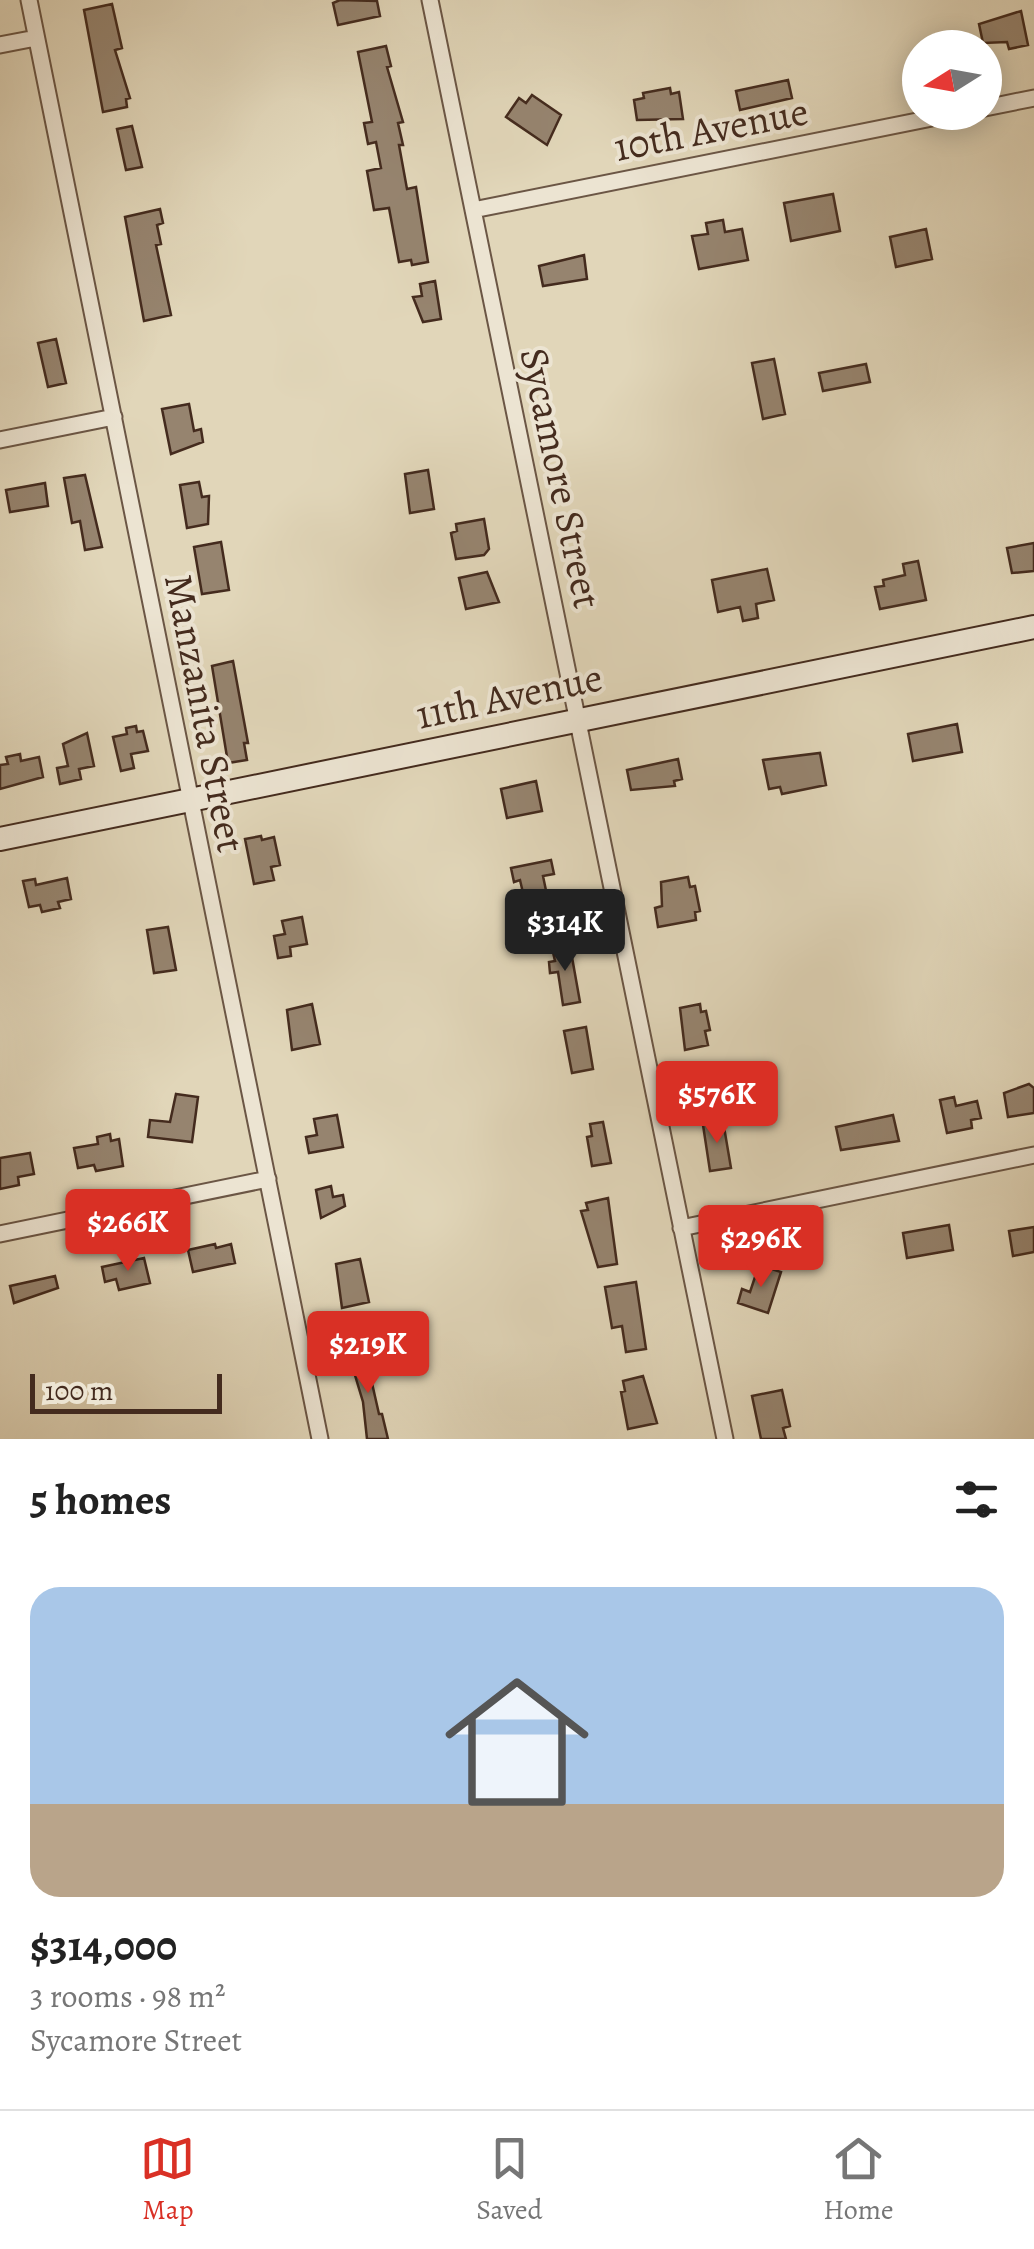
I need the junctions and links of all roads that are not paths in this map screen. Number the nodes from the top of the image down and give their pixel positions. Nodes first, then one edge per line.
1 (28, 0) edge
2 (430, 0) edge
3 (36, 38) junction
4 (0, 45) edge
5 (1034, 98) edge
6 (1002, 105) edge
7 (902, 124) edge
8 (473, 210) junction
9 (114, 417) junction
10 (0, 440) edge
11 (1034, 627) edge
12 (578, 720) junction
13 (188, 800) junction
14 (0, 839) edge
15 (1034, 1155) edge
16 (268, 1179) junction
17 (682, 1228) junction
18 (0, 1234) edge
19 (320, 1439) edge
20 (725, 1439) edge

1 - 3 street, Manzanita Street
2 - 8 street, Sycamore Street
3 - 4 street
3 - 9 street, Manzanita Street
5 - 6 street
7 - 8 street, 10th Avenue
8 - 12 street, Sycamore Street
9 - 10 street
9 - 13 street, Manzanita Street
11 - 12 main road, 11th Avenue
12 - 13 main road, 11th Avenue
12 - 17 street, Sycamore Street
13 - 14 main road, 11th Avenue
13 - 16 street, Manzanita Street
15 - 17 street
16 - 18 street
16 - 19 street, Manzanita Street
17 - 20 street, Sycamore Street

